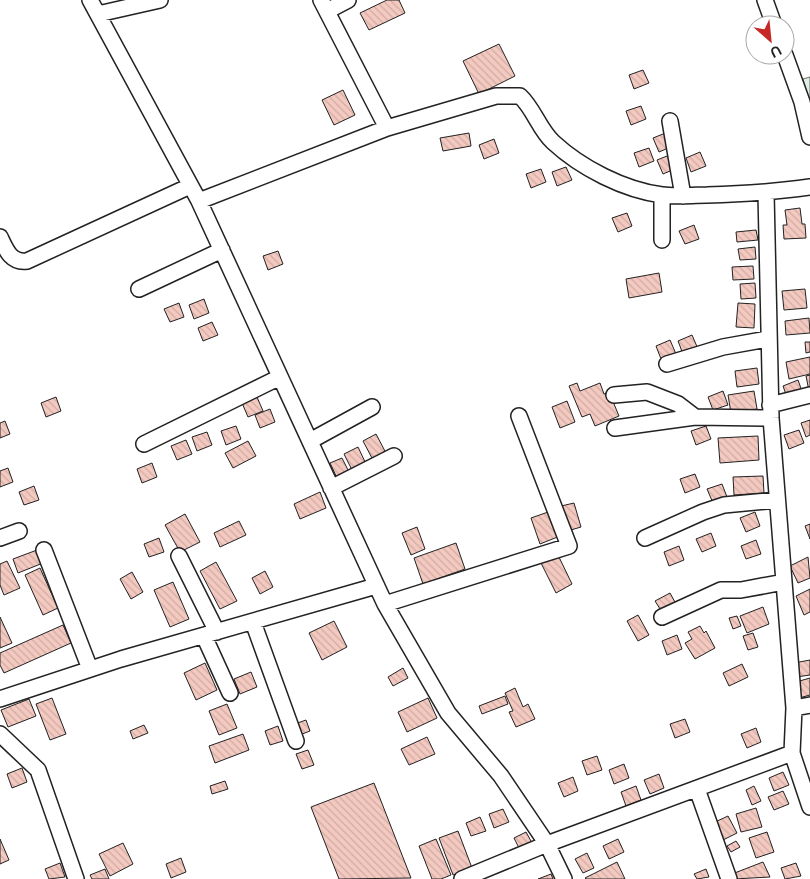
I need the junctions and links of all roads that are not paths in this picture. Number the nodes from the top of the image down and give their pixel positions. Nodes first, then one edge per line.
1 (90, 0) edge
2 (160, 0) edge
3 (348, 0) edge
4 (765, 0) edge
5 (324, 5) edge
6 (98, 14) junction
7 (770, 15) edge
8 (789, 65) edge
9 (670, 121) dead end
10 (387, 128) junction
11 (810, 137) edge
12 (190, 186) junction
13 (810, 187) edge
14 (766, 193) junction
15 (662, 195) junction
16 (683, 196) junction
17 (199, 201) junction
18 (0, 237) edge
19 (662, 240) dead end
20 (222, 250) junction
21 (139, 289) dead end
22 (768, 339) junction
23 (667, 364) dead end
24 (280, 377) junction
25 (614, 395) dead end
26 (810, 395) edge
27 (372, 407) dead end
28 (771, 411) junction
29 (519, 416) dead end
30 (695, 417) junction
31 (615, 428) dead end
32 (310, 441) junction
33 (144, 444) dead end
34 (394, 456) dead end
35 (331, 488) junction
36 (777, 500) junction
37 (19, 531) dead end
38 (0, 538) edge
39 (645, 538) dead end
40 (44, 550) dead end
41 (179, 556) dead end
42 (784, 582) junction
43 (376, 586) junction
44 (385, 604) junction
45 (662, 617) dead end
46 (253, 622) junction
47 (210, 634) junction
48 (90, 669) junction
49 (230, 693) dead end
50 (0, 698) edge
51 (810, 705) edge
52 (794, 708) junction
53 (0, 734) edge
54 (296, 740) dead end
55 (792, 754) junction
56 (697, 789) junction
57 (810, 807) edge
58 (547, 844) junction
59 (76, 879) edge
60 (462, 879) edge
61 (564, 879) edge
62 (729, 879) edge

1 - 6 street
2 - 6 street
3 - 5 street
4 - 7 street
5 - 10 street
6 - 12 street
8 - 11 street
9 - 16 street
10 - 15 street
10 - 17 street
12 - 17 street
12 - 18 street
13 - 14 street
14 - 16 street
14 - 22 street
15 - 16 street
15 - 19 street
17 - 20 street
20 - 21 street
20 - 24 street
22 - 23 street
22 - 28 street
24 - 32 street
24 - 33 street
25 - 30 street
26 - 28 street
27 - 32 street
28 - 30 street
28 - 36 street
29 - 44 street
30 - 31 street
32 - 35 street
34 - 35 street
35 - 43 street
36 - 39 street
36 - 42 street
37 - 38 street
40 - 48 street
41 - 47 street
42 - 45 street
42 - 52 street
43 - 44 street
43 - 46 street
44 - 58 street
46 - 47 street
46 - 54 street
47 - 48 street
47 - 49 street
48 - 50 street
51 - 52 street
52 - 55 street
53 - 59 street
55 - 56 street
55 - 57 street
56 - 58 street
56 - 62 street
58 - 60 street
58 - 61 street

